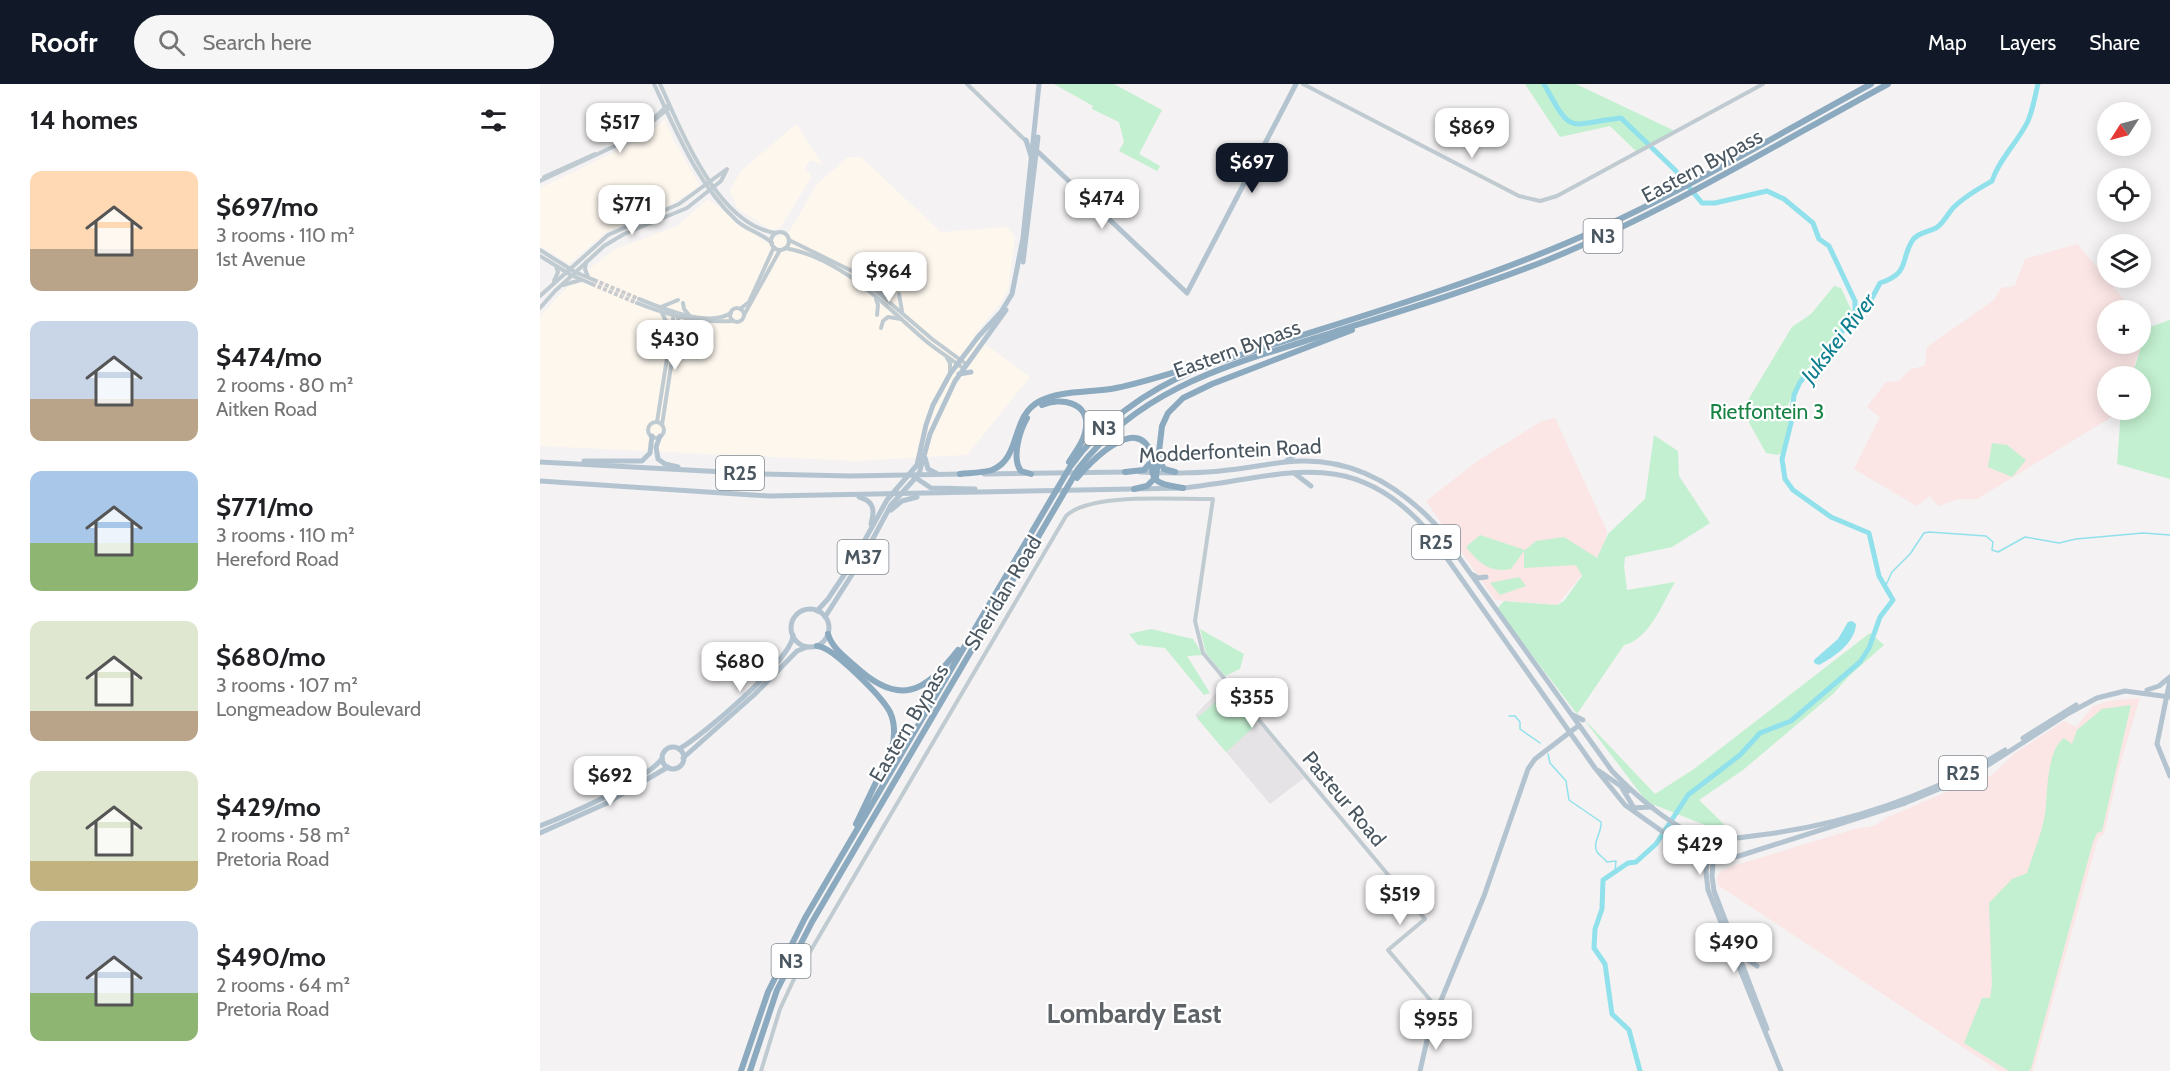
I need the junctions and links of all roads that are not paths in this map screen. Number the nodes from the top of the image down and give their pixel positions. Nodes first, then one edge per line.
1 (654, 84) edge
2 (660, 84) edge
3 (967, 84) edge
4 (1039, 84) edge
5 (1296, 84) edge
6 (1303, 84) edge
7 (1763, 84) edge
8 (1871, 84) edge
9 (1888, 84) edge
10 (668, 107) junction
11 (1026, 140) junction
12 (1035, 149) junction
13 (1032, 161) junction
14 (1049, 162) junction
15 (1036, 167) junction
16 (540, 180) edge
17 (721, 181) junction
18 (709, 183) junction
19 (713, 188) junction
20 (720, 193) junction
21 (776, 233) junction
22 (789, 240) junction
23 (773, 245) junction
24 (1024, 248) junction
25 (783, 249) junction
26 (540, 250) edge
27 (540, 256) edge
28 (587, 261) junction
29 (555, 265) junction
30 (567, 270) junction
31 (573, 273) junction
32 (588, 278) junction
33 (582, 280) junction
34 (545, 291) junction
35 (555, 291) junction
36 (875, 293) junction
37 (540, 296) edge
38 (638, 301) tunnel mouth
39 (540, 308) edge
40 (1412, 308) junction
41 (740, 309) junction
42 (661, 310) junction
43 (903, 312) junction
44 (730, 313) junction
45 (676, 315) junction
46 (744, 315) junction
47 (877, 315) dead end
48 (688, 317) junction
49 (902, 319) junction
50 (733, 321) junction
51 (676, 327) junction
52 (881, 328) dead end
53 (670, 331) junction
54 (1297, 337) junction
55 (944, 354) junction
56 (965, 366) junction
57 (950, 374) junction
58 (657, 422) junction
59 (662, 425) junction
60 (652, 436) junction
61 (660, 436) junction
62 (1299, 452) dead end
63 (925, 453) junction
64 (1157, 454) junction
65 (1152, 461) junction
66 (540, 462) edge
67 (1285, 462) junction
68 (567, 463) junction
69 (697, 471) junction
70 (1289, 471) junction
71 (1125, 472) junction
72 (1175, 472) junction
73 (939, 474) junction
74 (960, 474) junction
75 (1031, 474) junction
76 (1155, 474) junction
77 (915, 475) junction
78 (540, 481) edge
79 (1311, 486) dead end
80 (1183, 488) junction
81 (1134, 489) junction
82 (1035, 491) junction
83 (927, 494) junction
84 (891, 495) junction
85 (899, 495) junction
86 (830, 496) junction
87 (1213, 499) joint
88 (886, 515) junction
89 (1050, 515) junction
90 (866, 537) junction
91 (1471, 574) junction
92 (1486, 577) dead end
93 (986, 608) junction
94 (817, 611) junction
95 (825, 617) junction
96 (974, 630) junction
97 (828, 634) junction
98 (793, 635) junction
99 (817, 646) junction
100 (807, 647) junction
101 (2170, 679) edge
102 (2147, 690) junction
103 (2168, 695) edge
104 (1561, 717) junction
105 (1581, 722) junction
106 (1570, 731) junction
107 (1559, 739) junction
108 (679, 749) junction
109 (683, 758) junction
110 (662, 759) junction
111 (668, 767) junction
112 (1595, 768) junction
113 (1612, 771) junction
114 (2170, 776) edge
115 (1641, 797) junction
116 (1654, 807) junction
117 (1632, 808) junction
118 (540, 826) edge
119 (540, 833) edge
120 (1713, 838) junction
121 (842, 854) junction
122 (1710, 858) junction
123 (1722, 859) junction
124 (1712, 867) junction
125 (1731, 943) junction
126 (1738, 953) junction
127 (1757, 966) dead end
128 (1437, 1008) junction
129 (1769, 1040) junction
130 (741, 1071) edge
131 (750, 1071) edge
132 (761, 1071) edge
133 (1420, 1071) edge
134 (1781, 1071) edge

1 - 10 street
2 - 10 street
3 - 11 street
4 - 12 main road, M37
5 - 14 main road
6 - 7 street
8 - 54 highway, Eastern Bypass / N3
9 - 40 highway, Eastern Bypass / N3
10 - 16 street
10 - 18 street
11 - 12 street
11 - 13 main road
12 - 13 main road, M37
12 - 14 main road
12 - 15 main road, M37
13 - 24 main road, M37
14 - 15 main road
15 - 24 main road, M37
17 - 18 street
17 - 19 street
17 - 20 street
18 - 19 street
18 - 30 street
19 - 20 street
19 - 23 street
19 - 28 street
20 - 21 street
21 - 22 street
21 - 23 street
22 - 25 street
22 - 36 street
23 - 25 street
23 - 41 street
24 - 56 main road, M37
24 - 56 main road, M37
25 - 36 street
25 - 46 street
26 - 30 street
27 - 29 street
28 - 31 street
28 - 32 street
29 - 30 street
29 - 34 street
30 - 31 street
30 - 34 street
31 - 32 street
31 - 33 street
31 - 35 street
32 - 33 street
33 - 35 street
34 - 37 street
35 - 39 street
36 - 43 street
36 - 43 street
36 - 47 street
36 - 49 street
38 - 42 street
40 - 64 highway
40 - 89 highway, Eastern Bypass / N3
41 - 44 street
41 - 46 street
42 - 45 street
42 - 48 street
42 - 53 street
43 - 56 street
44 - 48 street
44 - 50 street
45 - 48 street
45 - 51 street
45 - 53 street
46 - 50 street
48 - 50 street
48 - 51 street
49 - 52 street
49 - 55 street
51 - 59 street
53 - 58 street
54 - 74 highway
54 - 93 highway, Eastern Bypass / N3
55 - 56 street
55 - 57 street
56 - 57 main road, M37
56 - 63 main road, M37
57 - 77 main road, M37
58 - 59 street
58 - 60 street
59 - 61 street
60 - 61 street
60 - 68 main road
61 - 69 main road
62 - 67 main road
63 - 73 main road
63 - 77 main road, M37
64 - 72 highway
64 - 76 highway
65 - 71 highway
65 - 76 highway
65 - 89 highway
66 - 68 main road, Modderfontein Road / R25
67 - 72 main road, Modderfontein Road / R25
67 - 91 main road, Modderfontein Road / R25
68 - 69 main road, Modderfontein Road / R25
69 - 77 main road, Modderfontein Road / R25
70 - 79 main road
70 - 80 main road, Modderfontein Road / R25
70 - 104 main road, Modderfontein Road / R25
71 - 75 main road, Modderfontein Road / R25
71 - 76 main road, Modderfontein Road / R25
72 - 76 main road, Modderfontein Road / R25
73 - 74 main road, Modderfontein Road / R25
73 - 77 main road, Modderfontein Road / R25
74 - 75 main road, Modderfontein Road / R25
75 - 93 highway
76 - 80 highway
76 - 81 highway
77 - 82 main road
77 - 84 main road, M37
77 - 85 main road, M37
78 - 86 main road, Modderfontein Road / R25
80 - 81 main road, Modderfontein Road / R25
81 - 82 main road, Modderfontein Road / R25
82 - 83 main road, Modderfontein Road / R25
83 - 85 main road, Modderfontein Road / R25
83 - 88 main road
84 - 85 main road, Modderfontein Road / R25
84 - 86 main road, Modderfontein Road / R25
84 - 90 main road, M37
85 - 88 main road, M37
86 - 90 main road
87 - 128 street, Pasteur Road
87 - 132 street, Sheridan Road
88 - 95 main road, M37
89 - 131 highway, Eastern Bypass / N3
90 - 94 main road, M37
91 - 92 main road
91 - 105 main road, Modderfontein Road / R25
93 - 96 highway, Eastern Bypass / N3
94 - 95 main road
94 - 98 main road
95 - 97 main road
96 - 97 highway
96 - 121 highway, Eastern Bypass / N3
97 - 99 main road
98 - 100 main road
98 - 108 main road
99 - 100 main road
99 - 121 highway
100 - 109 main road
101 - 102 main road
101 - 103 main road
102 - 103 main road, Modderfontein Road / R25
102 - 120 main road, Modderfontein Road / R25
103 - 114 main road
103 - 123 main road, Modderfontein Road / R25
104 - 106 main road, Modderfontein Road / R25
104 - 107 main road
105 - 106 main road
105 - 113 main road, Modderfontein Road / R25
106 - 107 main road
106 - 112 main road, Modderfontein Road / R25
107 - 128 main road
108 - 109 main road
108 - 110 main road
109 - 111 main road
110 - 111 main road
110 - 118 main road
111 - 119 main road
112 - 115 main road
112 - 117 main road, Modderfontein Road / R25
113 - 115 main road, Modderfontein Road / R25
113 - 117 main road
115 - 116 main road, Modderfontein Road / R25
116 - 117 main road
116 - 120 main road, Modderfontein Road / R25
117 - 122 main road, Modderfontein Road / R25
120 - 122 main road
121 - 130 highway, Eastern Bypass / N3
122 - 123 main road, Modderfontein Road / R25
122 - 124 main road
122 - 125 main road
123 - 124 main road
124 - 125 main road
125 - 126 main road
125 - 129 main road
126 - 127 main road
126 - 129 main road
128 - 133 main road
129 - 134 main road

